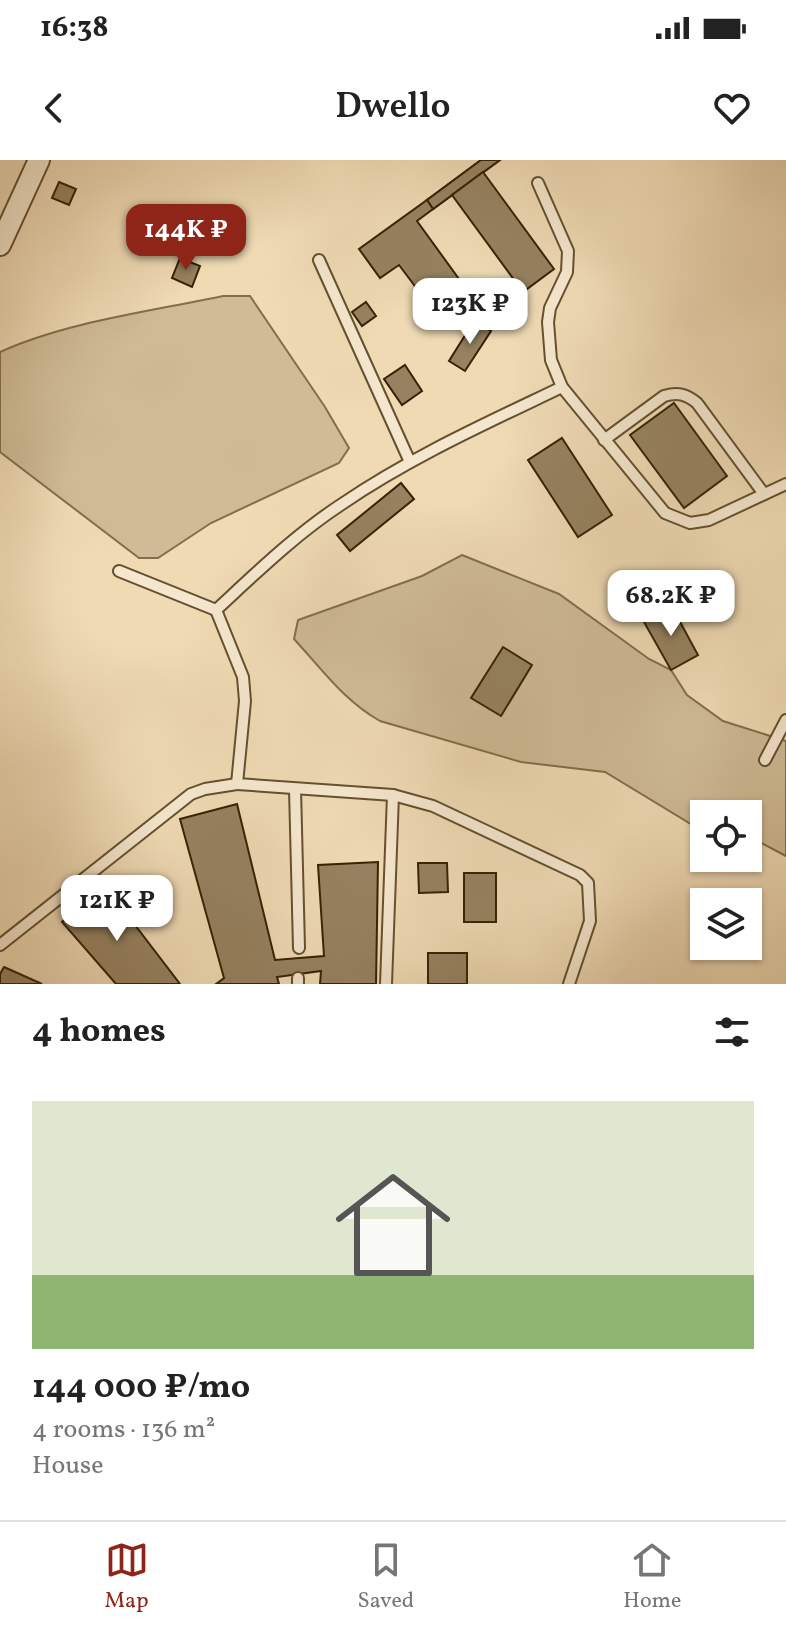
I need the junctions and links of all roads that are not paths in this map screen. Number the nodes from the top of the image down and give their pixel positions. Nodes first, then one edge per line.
1 (39, 160) edge
2 (538, 183) dead end
3 (0, 245) edge
4 (319, 260) dead end
5 (562, 387) junction
6 (604, 440) junction
7 (410, 462) junction
8 (786, 484) edge
9 (764, 494) junction
10 (119, 571) dead end
11 (216, 610) junction
12 (786, 720) edge
13 (765, 760) dead end
14 (237, 784) junction
15 (295, 789) junction
16 (393, 795) junction
17 (0, 945) edge
18 (299, 948) dead end
19 (386, 984) edge
20 (569, 984) edge

1 - 3 street
2 - 5 lane
4 - 7 lane
5 - 6 lane
5 - 7 lane
6 - 9 lane
6 - 9 lane
7 - 11 lane
8 - 9 lane
10 - 11 lane
11 - 14 lane
12 - 13 lane
14 - 15 lane
14 - 17 lane
15 - 16 lane
15 - 18 lane
16 - 19 lane
16 - 20 lane

